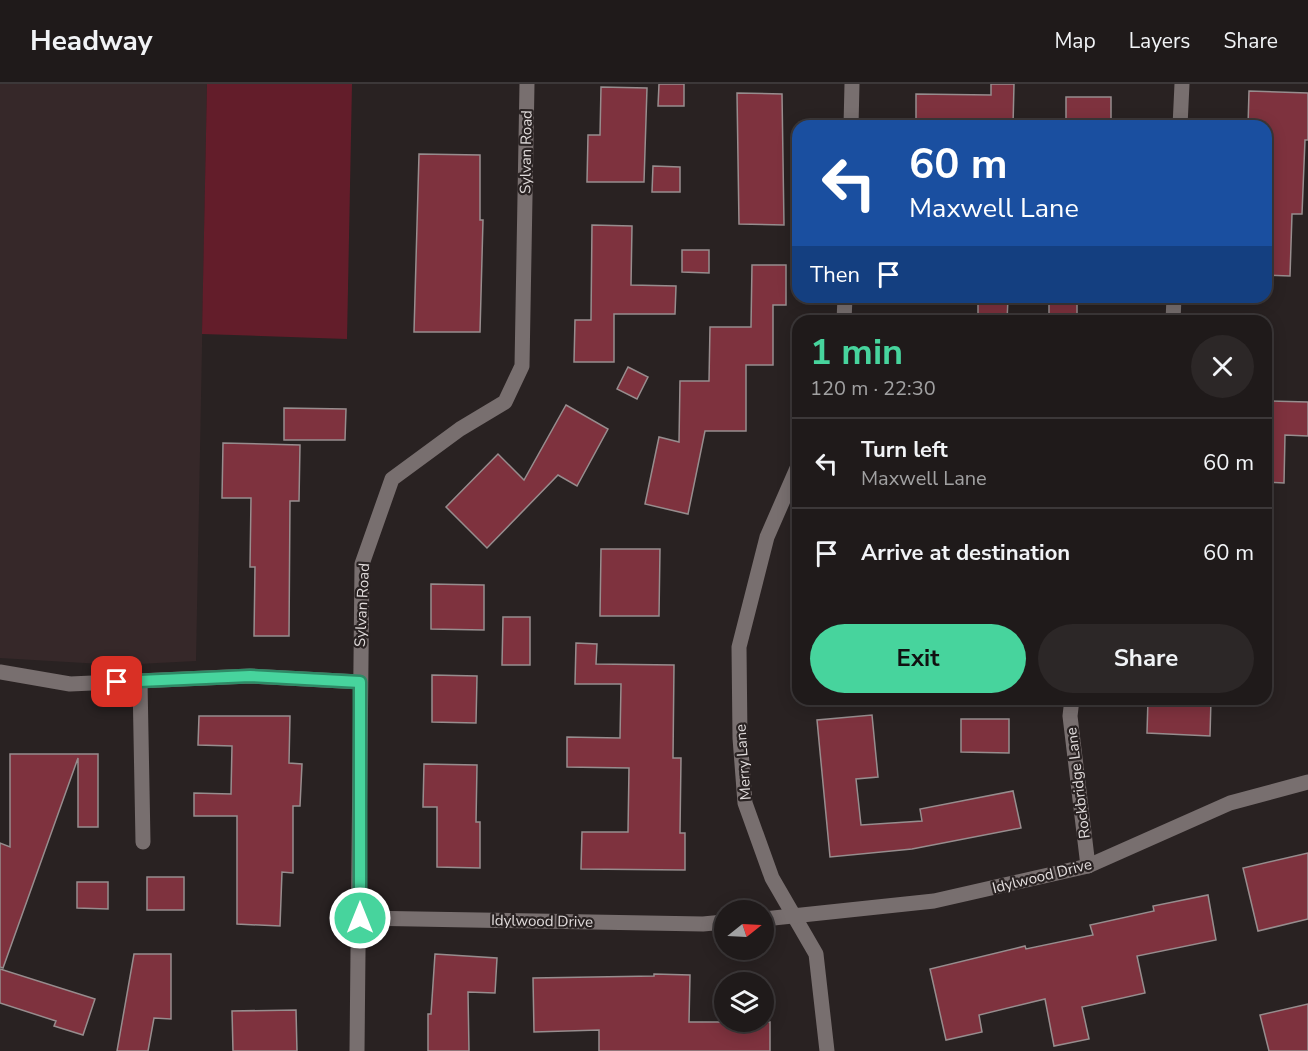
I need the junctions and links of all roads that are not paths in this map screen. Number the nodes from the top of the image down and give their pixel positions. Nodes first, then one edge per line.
1 (527, 84) edge
2 (852, 84) edge
3 (1182, 84) edge
4 (851, 120) edge
5 (1180, 120) edge
6 (792, 480) edge
7 (0, 672) edge
8 (140, 681) junction
9 (360, 682) junction
10 (1071, 705) edge
11 (1308, 782) edge
12 (143, 842) dead end
13 (1088, 866) junction
14 (794, 916) junction
15 (360, 918) junction
16 (774, 918) edge
17 (714, 923) edge
18 (357, 1051) edge
19 (827, 1051) edge

1 - 9 street, Sylvan Road
2 - 4 street
3 - 5 street
6 - 14 street, Merry Lane
7 - 8 street
8 - 9 street
8 - 12 street
9 - 15 street, Sylvan Road
10 - 13 street, Rockbridge Lane
11 - 13 street, Idylwood Drive
13 - 14 street, Idylwood Drive
14 - 16 street, Idylwood Drive
14 - 19 street, Merry Lane
15 - 17 street, Idylwood Drive
15 - 18 street, Sylvan Road

